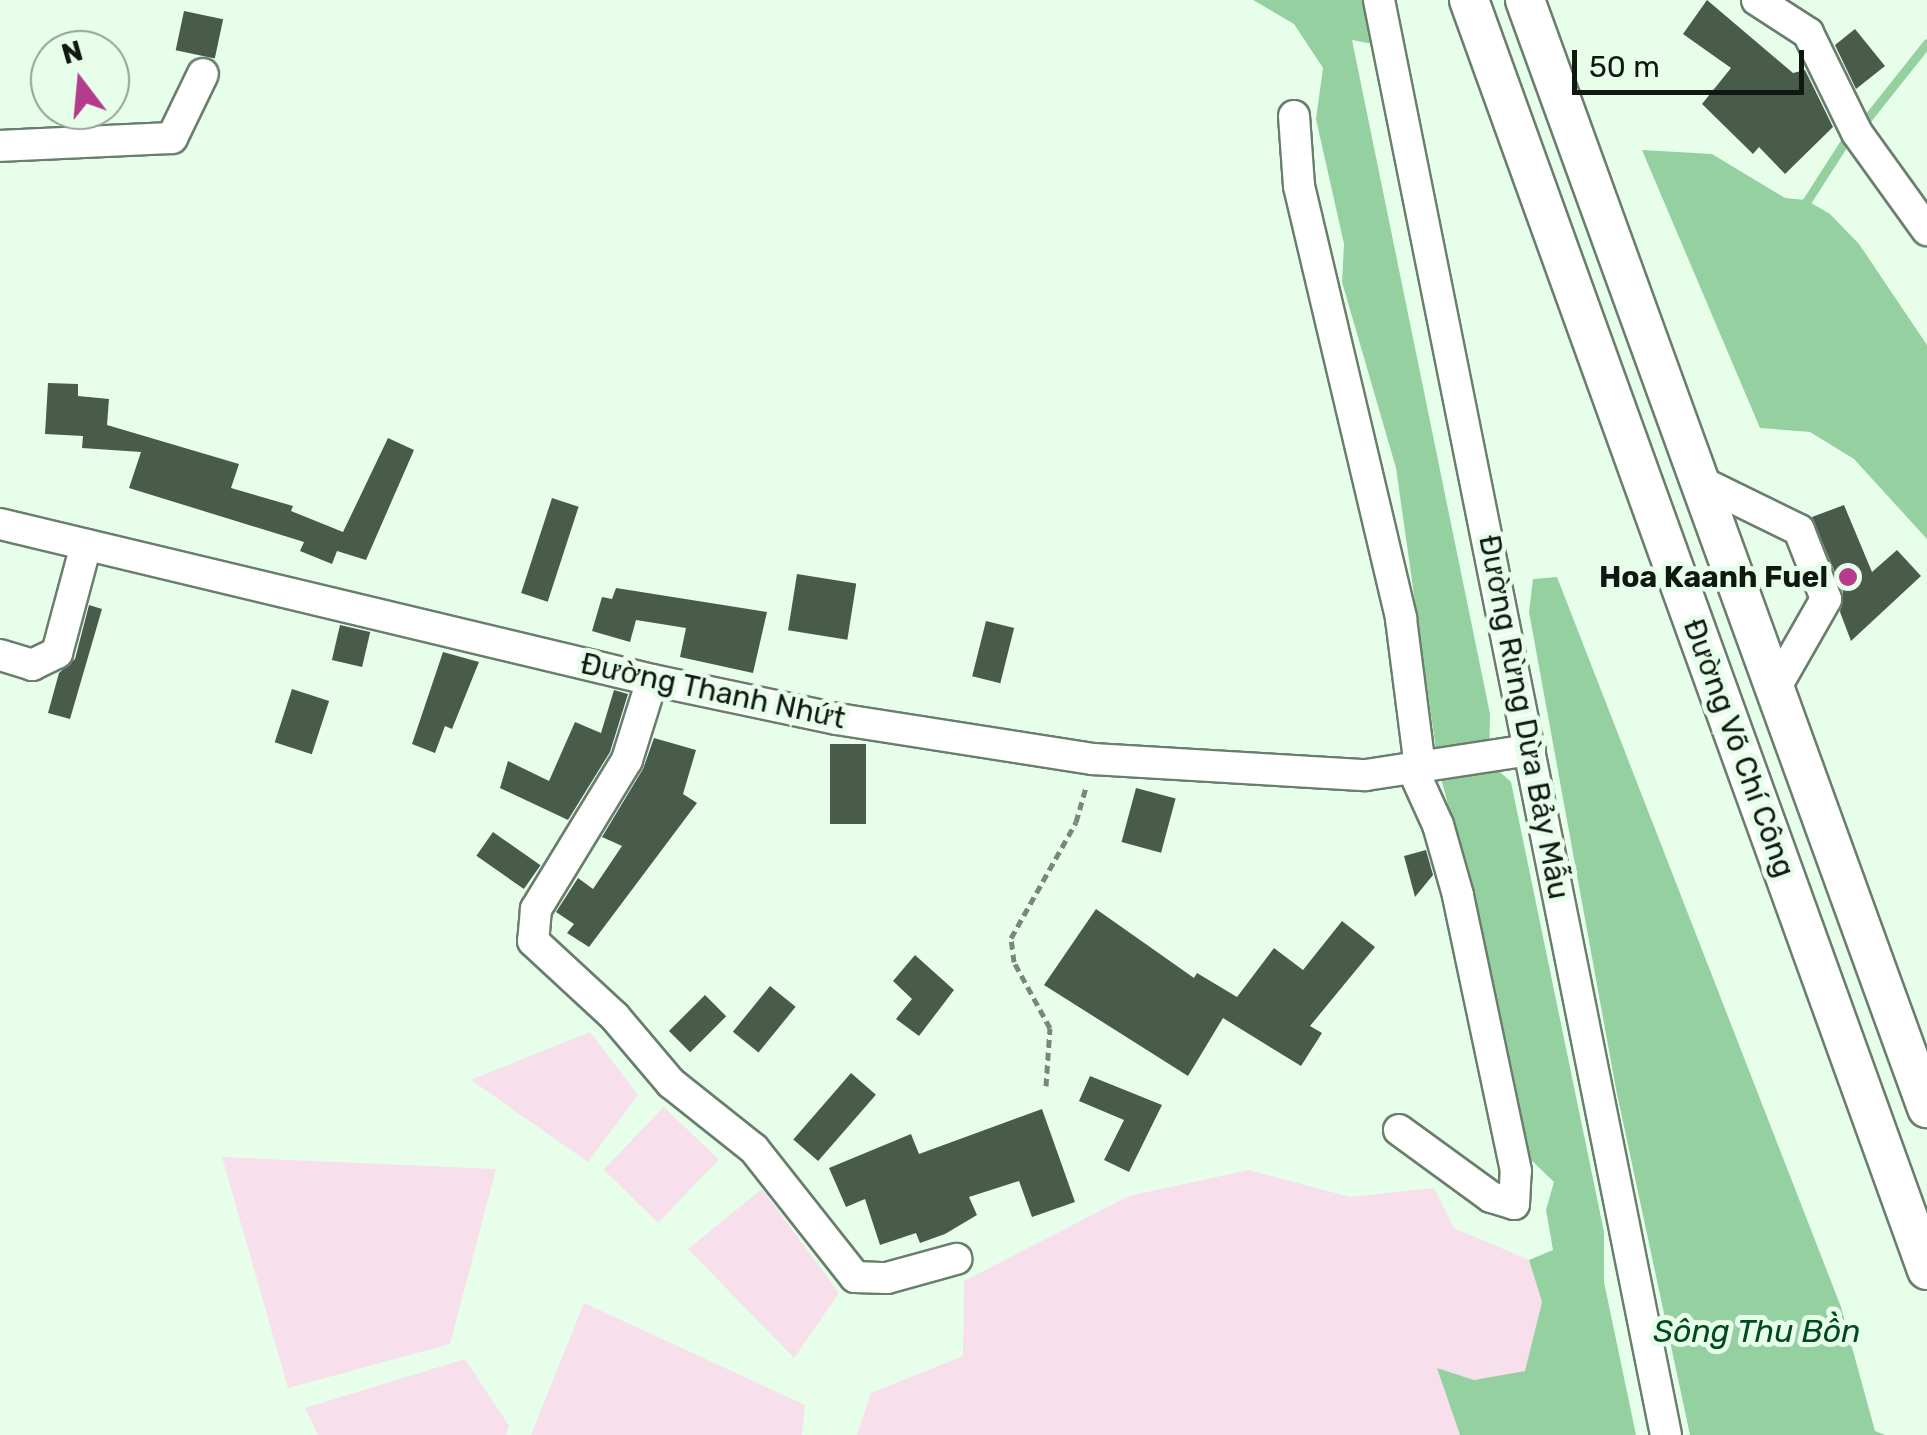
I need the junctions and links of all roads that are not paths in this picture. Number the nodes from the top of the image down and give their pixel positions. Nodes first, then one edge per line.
1 (1380, 0) edge
2 (1470, 0) edge
3 (1525, 0) edge
4 (1757, 0) edge
5 (204, 74) dead end
6 (1294, 116) dead end
7 (0, 146) edge
8 (1927, 230) edge
9 (1695, 479) junction
10 (0, 524) edge
11 (86, 545) junction
12 (0, 656) edge
13 (652, 680) junction
14 (1774, 692) junction
15 (1522, 751) junction
16 (1424, 768) junction
17 (1920, 1091) edge
18 (1864, 1093) junction
19 (1399, 1130) dead end
20 (956, 1259) dead end
21 (1927, 1270) edge
22 (1666, 1435) edge

1 - 15 street, Đường Rừng Dừa Bảy Mẫu
2 - 18 main road, Đường Võ Chí Công
3 - 9 main road, Đường Võ Chí Công
4 - 8 street
5 - 7 street
6 - 16 street
9 - 14 main road, Đường Võ Chí Công
9 - 14 street
10 - 11 street, Đường Thanh Nhứt
11 - 12 street
11 - 13 street, Đường Thanh Nhứt
13 - 16 street, Đường Thanh Nhứt
13 - 20 street
14 - 17 main road, Đường Võ Chí Công
15 - 16 street, Đường Thanh Nhứt
15 - 22 street, Đường Rừng Dừa Bảy Mẫu
16 - 19 street
17 - 18 main road
18 - 21 main road, Đường Võ Chí Công

